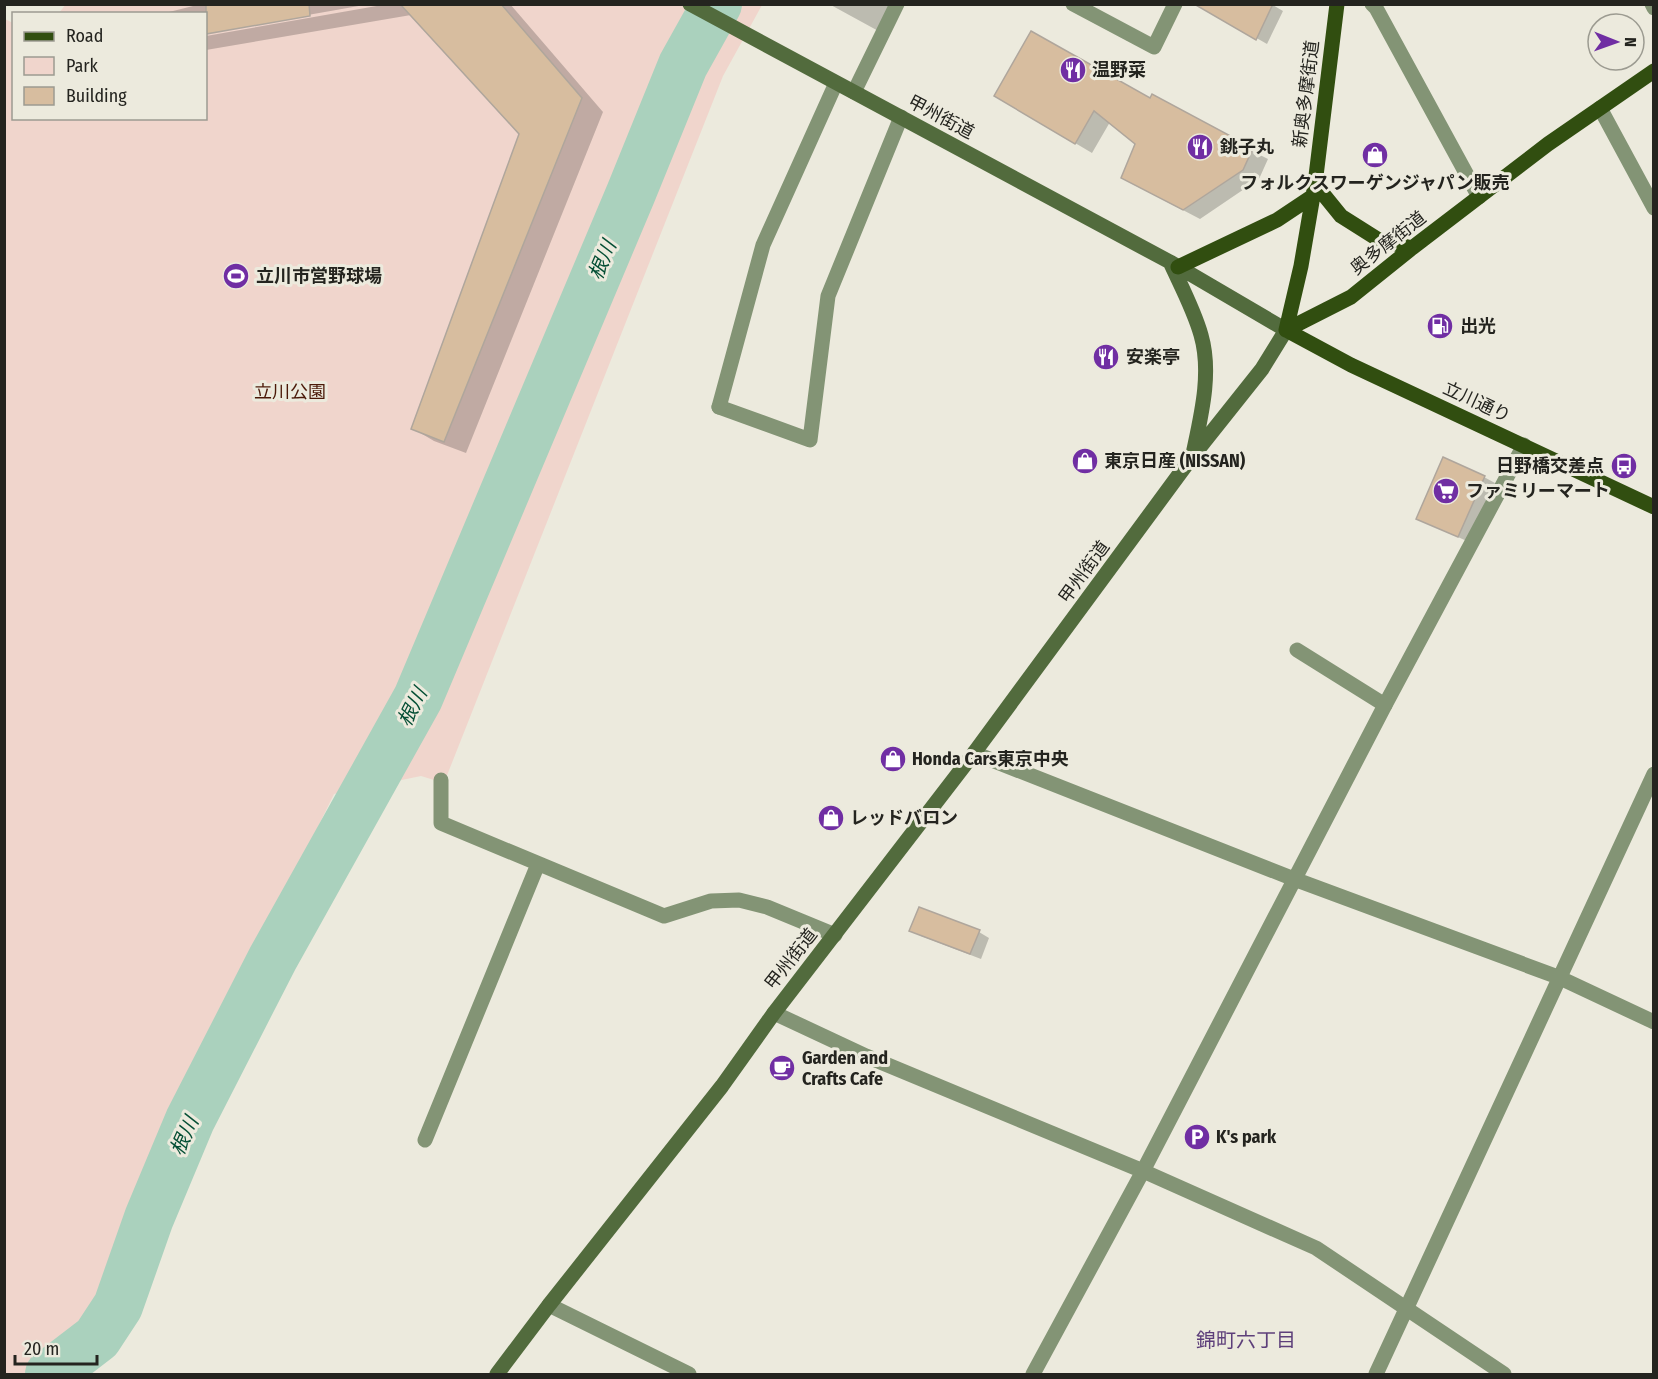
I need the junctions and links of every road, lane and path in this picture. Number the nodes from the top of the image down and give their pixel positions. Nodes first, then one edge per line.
1 (690, 4) edge
2 (897, 4) edge
3 (1073, 4) edge
4 (1175, 4) edge
5 (1337, 4) edge
6 (1372, 4) edge
7 (1099, 10) edge
8 (1653, 71) edge
9 (836, 83) junction
10 (854, 92) junction
11 (1600, 108) junction
12 (901, 117) junction
13 (1314, 190) junction
14 (1479, 197) junction
15 (1653, 207) edge
16 (1412, 248) junction
17 (1174, 265) junction
18 (1286, 330) junction
19 (1524, 446) junction
20 (1192, 457) junction
21 (1653, 507) edge
22 (1297, 651) dead end
23 (1385, 705) junction
24 (974, 753) junction
25 (1653, 774) edge
26 (441, 780) dead end
27 (538, 864) junction
28 (1294, 879) junction
29 (835, 935) junction
30 (1558, 977) junction
31 (774, 1013) junction
32 (1653, 1022) edge
33 (425, 1140) dead end
34 (1143, 1171) junction
35 (549, 1305) junction
36 (1407, 1309) junction
37 (497, 1374) edge
38 (689, 1374) edge
39 (1033, 1374) edge
40 (1376, 1374) edge
41 (1504, 1374) edge

1 - 9 main road, 甲州街道
2 - 10 street
3 - 7 street
4 - 7 street
5 - 13 main road, 新奥多摩街道
6 - 14 street
8 - 11 main road, 奥多摩街道
9 - 10 main road, 甲州街道
9 - 12 street
10 - 12 main road, 甲州街道
11 - 14 main road, 奥多摩街道
11 - 15 street
12 - 17 main road, 甲州街道
13 - 16 main road
13 - 17 main road
13 - 18 main road, 新奥多摩街道
14 - 16 main road, 奥多摩街道
16 - 18 main road, 奥多摩街道
17 - 18 main road, 甲州街道
17 - 20 main road
18 - 19 main road, 立川通り
18 - 20 main road, 甲州街道
19 - 21 main road, 立川通り
19 - 23 street
20 - 24 main road, 甲州街道
22 - 23 street
23 - 28 street
24 - 28 street
24 - 29 main road, 甲州街道
25 - 30 street
26 - 27 street
27 - 29 street
27 - 33 street
28 - 30 street
28 - 34 street
29 - 31 main road, 甲州街道
30 - 32 street
30 - 36 street
31 - 34 street
31 - 35 main road, 甲州街道
34 - 36 street
34 - 39 street
35 - 37 main road, 甲州街道
35 - 38 street
36 - 40 street
36 - 41 street

